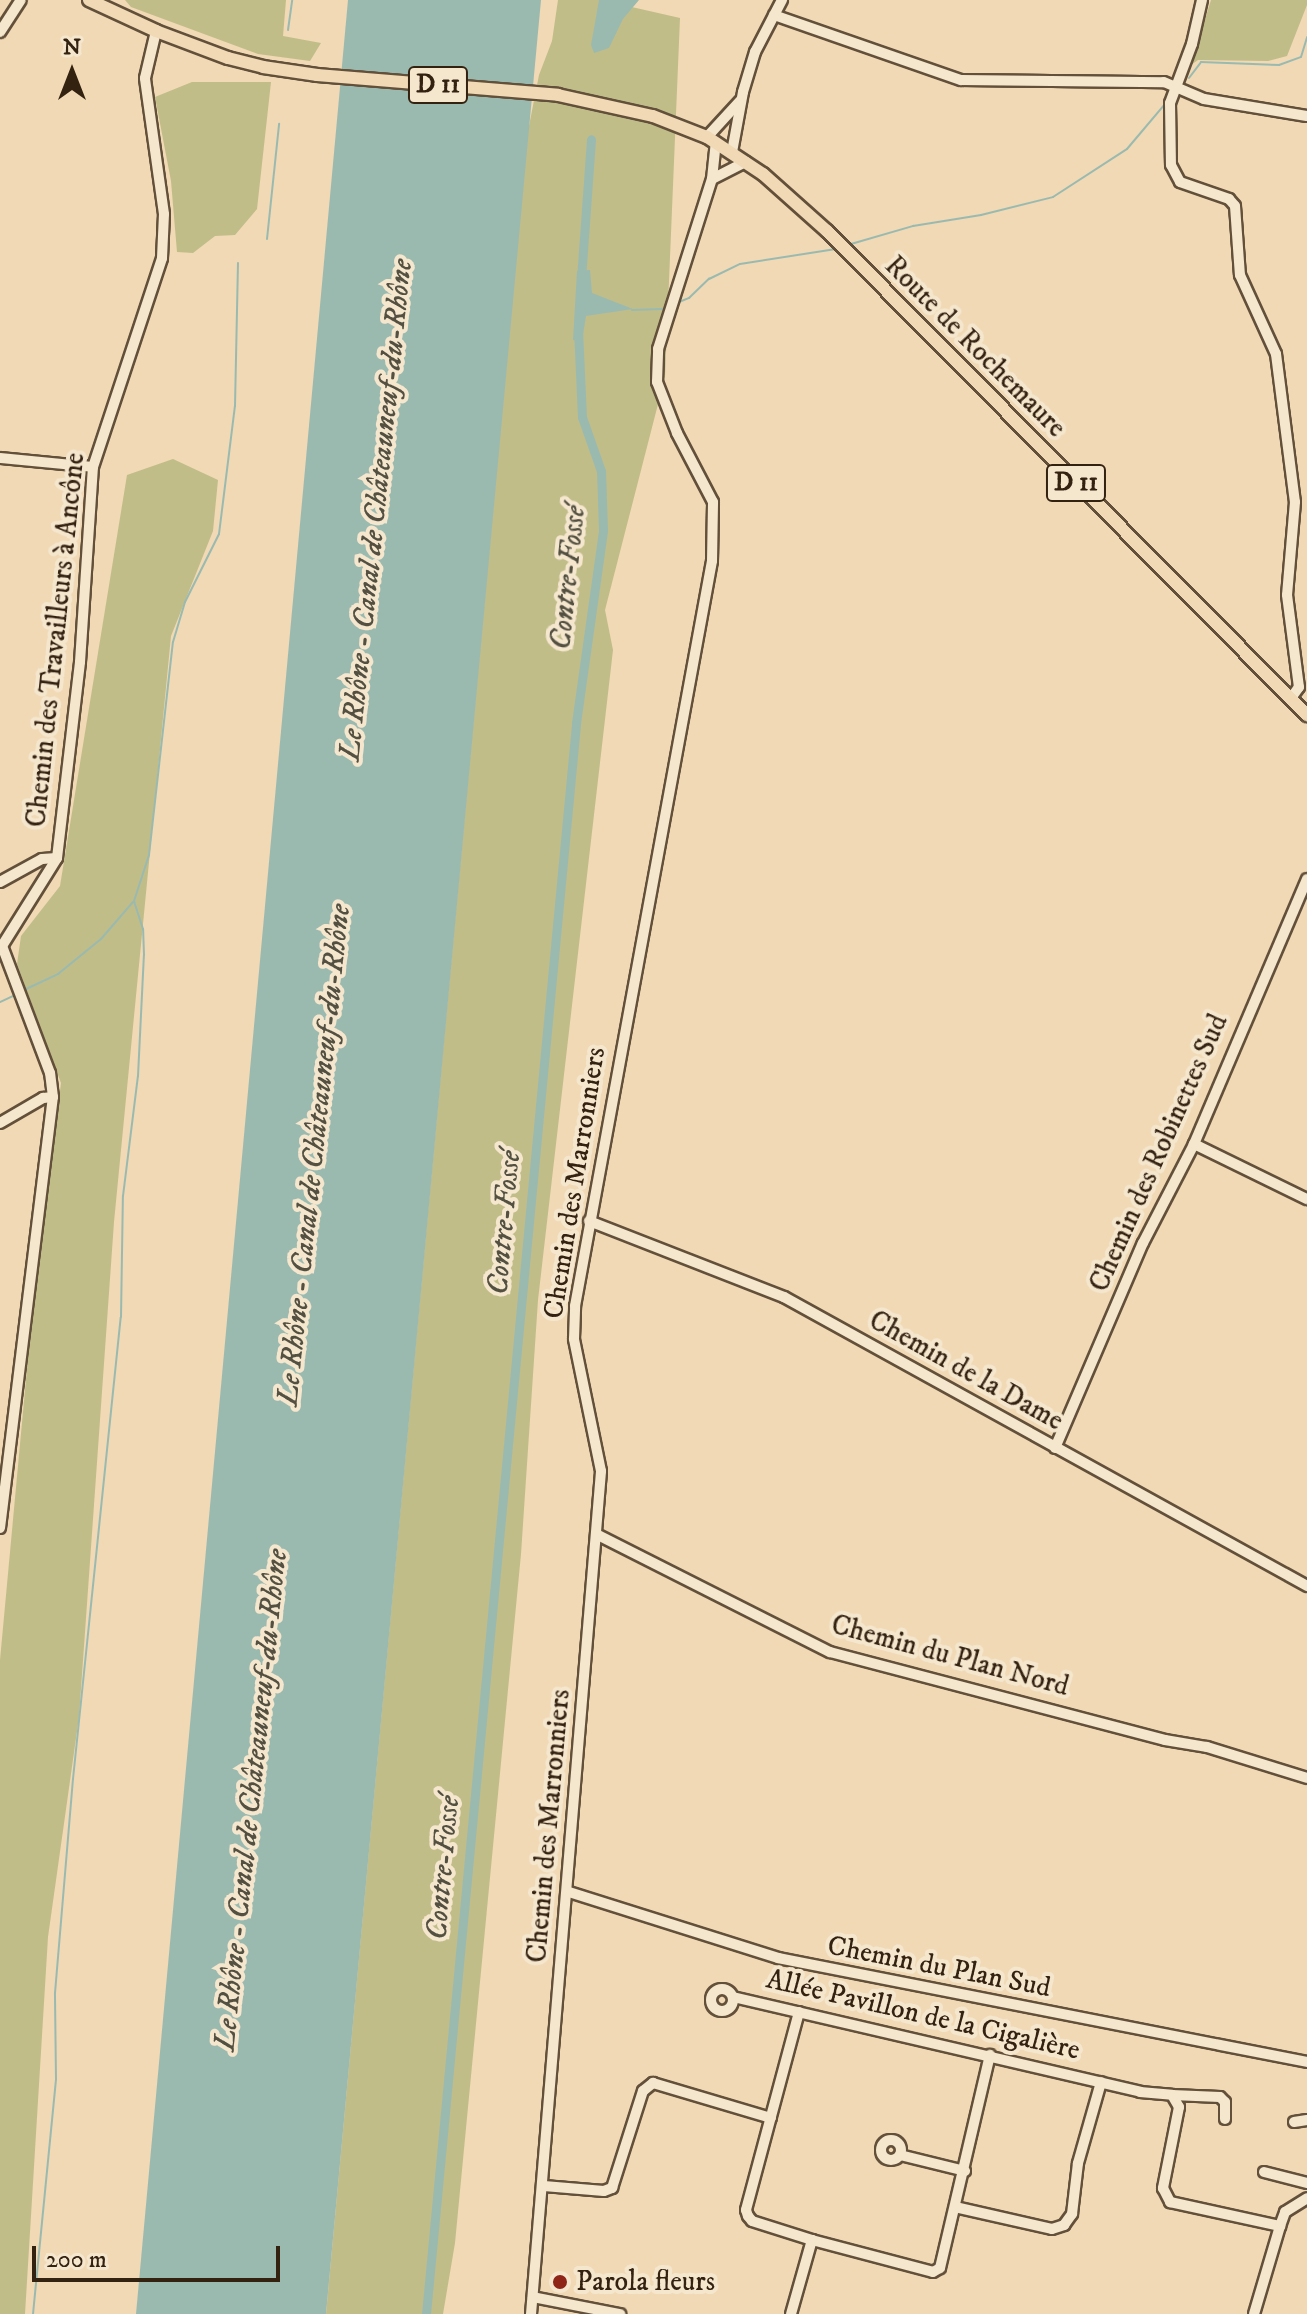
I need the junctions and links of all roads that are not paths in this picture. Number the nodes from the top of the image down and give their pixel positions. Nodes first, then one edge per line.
1 (21, 0) edge
2 (89, 0) edge
3 (782, 0) edge
4 (1202, 0) edge
5 (774, 15) junction
6 (156, 31) junction
7 (0, 32) edge
8 (1177, 86) junction
9 (742, 100) junction
10 (1307, 116) edge
11 (712, 140) junction
12 (732, 152) junction
13 (746, 162) junction
14 (712, 179) junction
15 (0, 458) edge
16 (93, 467) junction
17 (1291, 698) junction
18 (1307, 715) edge
19 (57, 858) junction
20 (1307, 879) edge
21 (0, 882) edge
22 (53, 1097) junction
23 (0, 1123) edge
24 (1194, 1144) junction
25 (1307, 1199) edge
26 (589, 1221) junction
27 (1055, 1448) junction
28 (0, 1528) edge
29 (598, 1535) junction
30 (1307, 1586) edge
31 (1307, 1778) edge
32 (569, 1892) junction
33 (733, 1997) dead end
34 (799, 2012) junction
35 (990, 2055) junction
36 (1307, 2062) edge
37 (1101, 2082) junction
38 (1172, 2095) junction
39 (771, 2118) junction
40 (1225, 2119) dead end
41 (1307, 2120) edge
42 (1294, 2122) dead end
43 (900, 2155) dead end
44 (965, 2171) junction
45 (1264, 2172) dead end
46 (1307, 2183) edge
47 (544, 2186) junction
48 (1307, 2198) edge
49 (955, 2207) junction
50 (1280, 2226) junction
51 (812, 2240) junction
52 (533, 2297) junction
53 (531, 2314) edge
54 (620, 2314) edge
55 (791, 2314) edge
56 (1254, 2314) edge

1 - 7 street
2 - 6 main road, D 11
3 - 5 street
4 - 8 street
5 - 8 street
5 - 9 street
6 - 11 main road, Route de Rochemaure / D 11
6 - 16 street, Chemin des Travailleurs à Ancône
8 - 10 street
8 - 17 street
9 - 11 street
9 - 12 street
11 - 12 main road, Route de Rochemaure / D 11
11 - 14 street, Chemin des Marronniers
12 - 13 main road, Route de Rochemaure / D 11
13 - 14 street
13 - 17 main road, Route de Rochemaure / D 11
14 - 26 street, Chemin des Marronniers
15 - 16 street
16 - 19 street, Chemin des Travailleurs à Ancône
17 - 18 main road, Route de Rochemaure / D 11
19 - 21 street
19 - 22 street, Chemin des Travailleurs à Ancône
20 - 24 street, Chemin des Robinettes Sud
22 - 23 street
22 - 28 street, Chemin des Travailleurs à Ancône
24 - 25 street
24 - 27 street, Chemin des Robinettes Sud
26 - 27 street, Chemin de la Dame
26 - 29 street, Chemin des Marronniers
27 - 30 street, Chemin de la Dame
29 - 31 street, Chemin du Plan Nord
29 - 32 street, Chemin des Marronniers
32 - 36 street, Chemin du Plan Sud
32 - 47 street, Chemin des Marronniers
33 - 34 street, Allée Pavillon de la Cigalière
34 - 35 street, Allée Pavillon de la Cigalière
34 - 39 street
35 - 37 street, Allée Pavillon de la Cigalière
35 - 44 street
37 - 38 street, Allée Pavillon de la Cigalière
37 - 49 street
38 - 40 street, Allée Pavillon de la Cigalière
38 - 50 street
39 - 47 street
39 - 51 street
41 - 42 street
43 - 44 street
44 - 49 street
45 - 46 street
47 - 52 street, Chemin des Marronniers
48 - 50 street
49 - 51 street
50 - 56 street
51 - 55 street
52 - 53 street, Chemin des Marronniers
52 - 54 street

